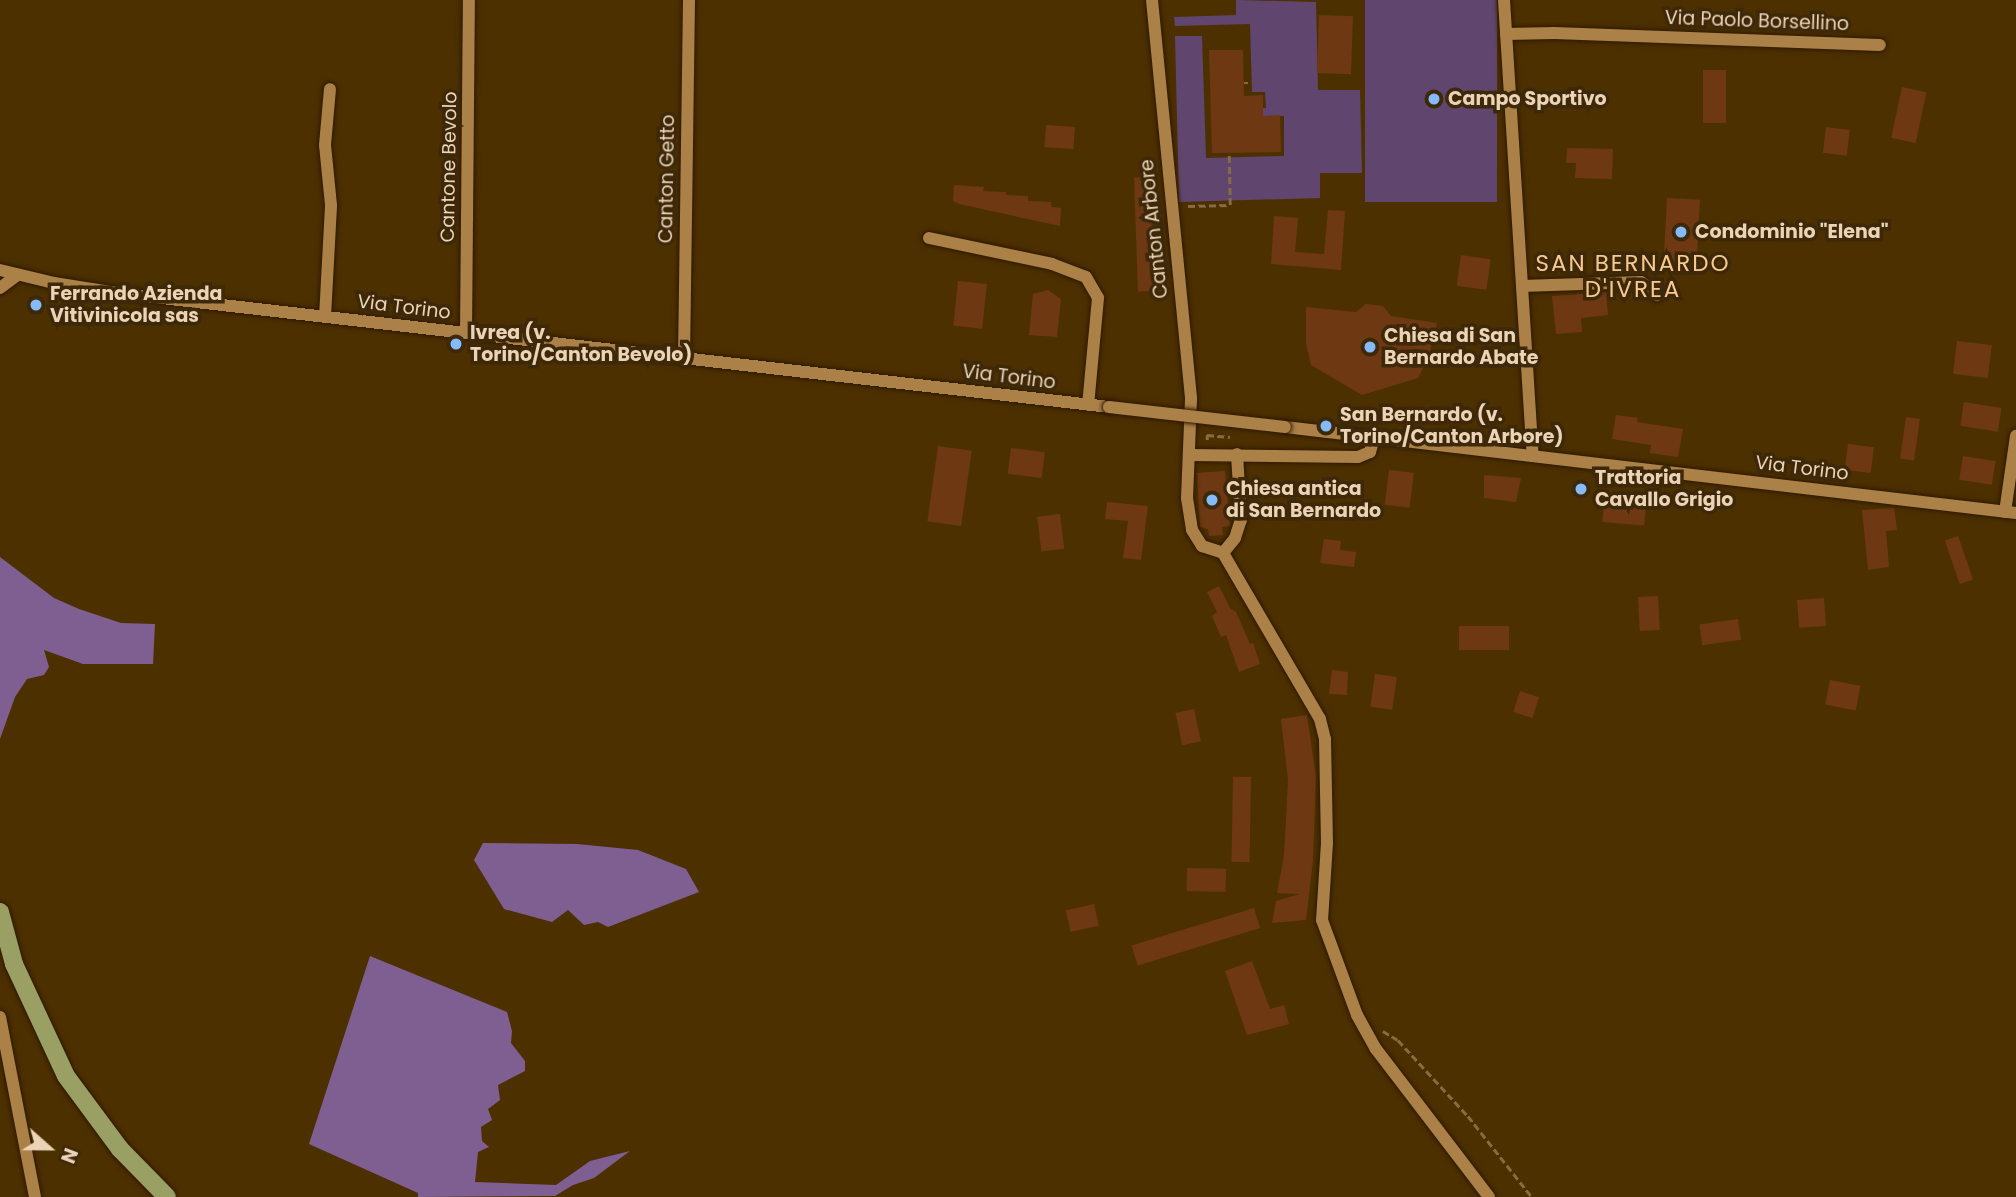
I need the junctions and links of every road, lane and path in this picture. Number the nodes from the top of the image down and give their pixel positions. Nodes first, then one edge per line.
1 (469, 0) edge
2 (689, 0) edge
3 (1152, 0) edge
4 (1504, 0) edge
5 (1506, 34) junction
6 (1880, 45) dead end
7 (330, 89) dead end
8 (1229, 153) dead end
9 (1188, 206) dead end
10 (929, 238) dead end
11 (0, 270) edge
12 (18, 275) junction
13 (1522, 286) junction
14 (0, 288) edge
15 (1657, 295) dead end
16 (325, 317) junction
17 (466, 333) junction
18 (684, 359) junction
19 (1088, 405) junction
20 (1237, 421) junction
21 (2016, 436) edge
22 (1374, 438) junction
23 (1206, 454) junction
24 (1237, 454) junction
25 (1191, 455) junction
26 (1533, 456) junction
27 (2011, 512) edge
28 (1223, 553) junction
29 (0, 912) edge
30 (1357, 1016) junction
31 (0, 1017) edge
32 (35, 1197) edge
33 (167, 1197) edge
34 (1489, 1197) edge
35 (1532, 1197) edge

1 - 17 street, Cantone Bevolo
2 - 18 street, Canton Getto
3 - 25 street, Canton Arbore
4 - 5 street
5 - 6 street, Via Paolo Borsellino
5 - 13 street
7 - 16 street
8 - 9 path
10 - 19 street
11 - 12 street, Via Torino
12 - 14 street
12 - 16 street, Via Torino
13 - 15 street
13 - 26 street
16 - 17 street, Via Torino
17 - 18 street, Via Torino
18 - 19 street, Via Torino
19 - 20 street, Via Torino, bridge
20 - 22 street, Via Torino, bridge
20 - 23 path
21 - 27 street
22 - 24 street
22 - 26 street, Via Torino
23 - 24 street
23 - 25 street
24 - 28 street
25 - 28 street, Canton Arbore
26 - 27 street, Via Torino
28 - 30 street
29 - 33 main road
30 - 34 street
30 - 35 path
31 - 32 street

